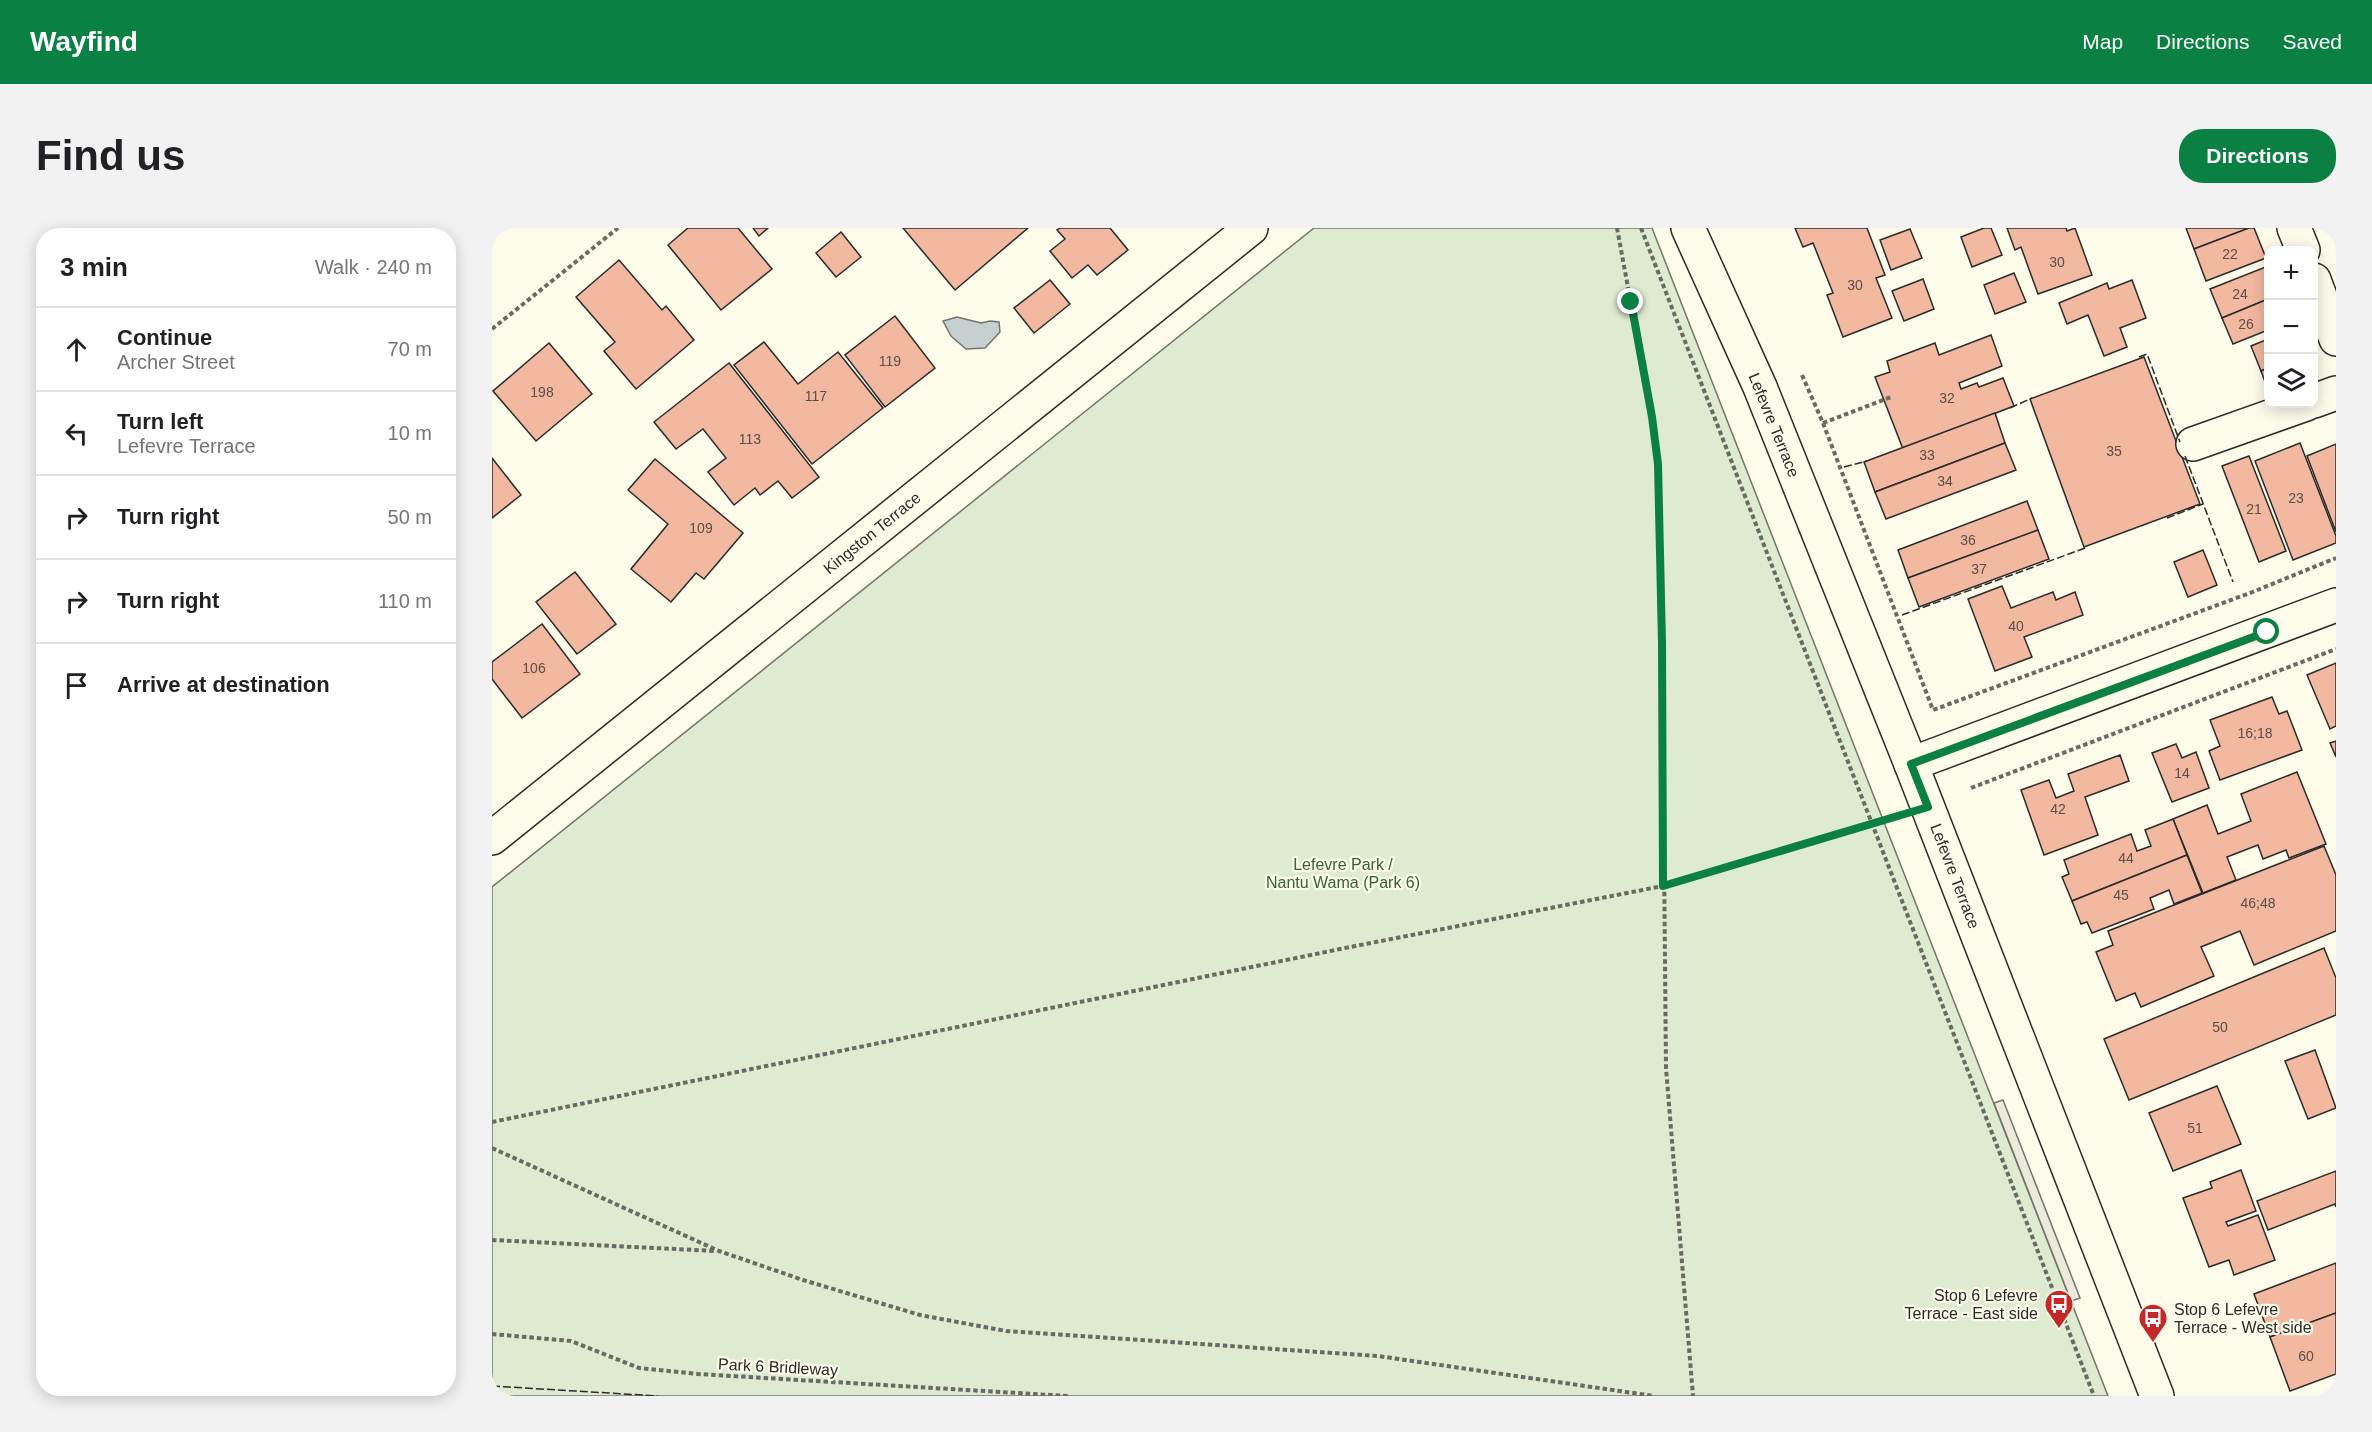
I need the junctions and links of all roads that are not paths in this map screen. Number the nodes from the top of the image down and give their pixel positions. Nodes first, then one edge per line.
1 (1251, 228) edge
2 (1688, 228) edge
3 (2294, 228) edge
4 (2301, 246) edge
5 (2318, 292) edge
6 (2334, 330) edge
7 (2336, 393) edge
8 (2318, 399) edge
9 (2295, 408) edge
10 (2193, 444) dead end
11 (2336, 605) edge
12 (1911, 764) junction
13 (492, 838) edge
14 (2157, 1396) edge

1 - 13 street, Kingston Terrace
2 - 12 street, Lefevre Terrace
3 - 4 street
5 - 6 street
7 - 8 street
9 - 10 street
11 - 12 street
12 - 14 street, Lefevre Terrace

